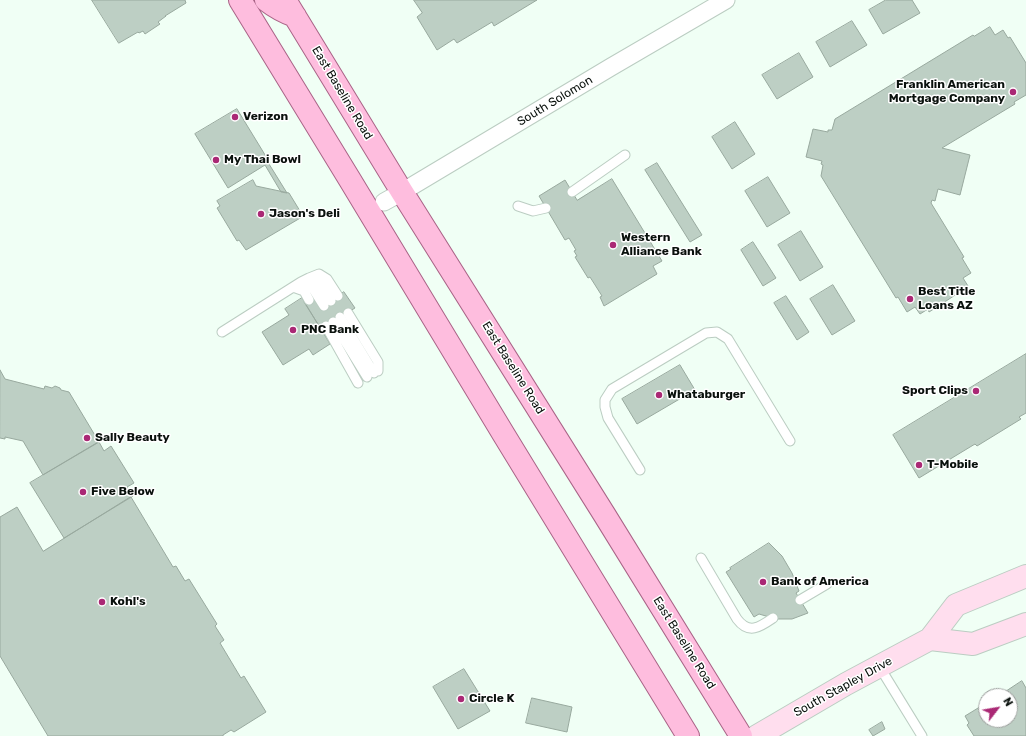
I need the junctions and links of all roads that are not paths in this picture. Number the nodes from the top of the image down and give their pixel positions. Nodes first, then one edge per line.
1 (240, 0) edge
2 (266, 0) edge
3 (726, 0) edge
4 (290, 8) edge
5 (625, 155) dead end
6 (572, 192) dead end
7 (393, 197) junction
8 (518, 206) dead end
9 (546, 208) dead end
10 (305, 280) junction
11 (293, 287) junction
12 (309, 300) dead end
13 (337, 319) junction
14 (222, 332) dead end
15 (358, 383) dead end
16 (790, 441) dead end
17 (640, 470) dead end
18 (701, 558) dead end
19 (1026, 576) edge
20 (827, 584) dead end
21 (800, 600) dead end
22 (773, 618) dead end
23 (1026, 624) edge
24 (930, 639) junction
25 (879, 666) junction
26 (688, 736) edge
27 (741, 736) edge
28 (757, 736) edge
29 (922, 736) edge

1 - 26 main road
2 - 4 main road
3 - 7 street, South Solomon
4 - 7 main road, East Baseline Road
5 - 6 lane
7 - 27 main road, East Baseline Road
8 - 9 lane
10 - 10 lane
10 - 11 lane
11 - 12 lane
11 - 14 lane
13 - 13 lane
13 - 15 lane
16 - 17 lane
18 - 22 lane
19 - 24 main road, South Stapley Drive
20 - 21 lane
23 - 24 main road
24 - 25 main road, South Stapley Drive
25 - 28 main road, South Stapley Drive
25 - 29 lane

